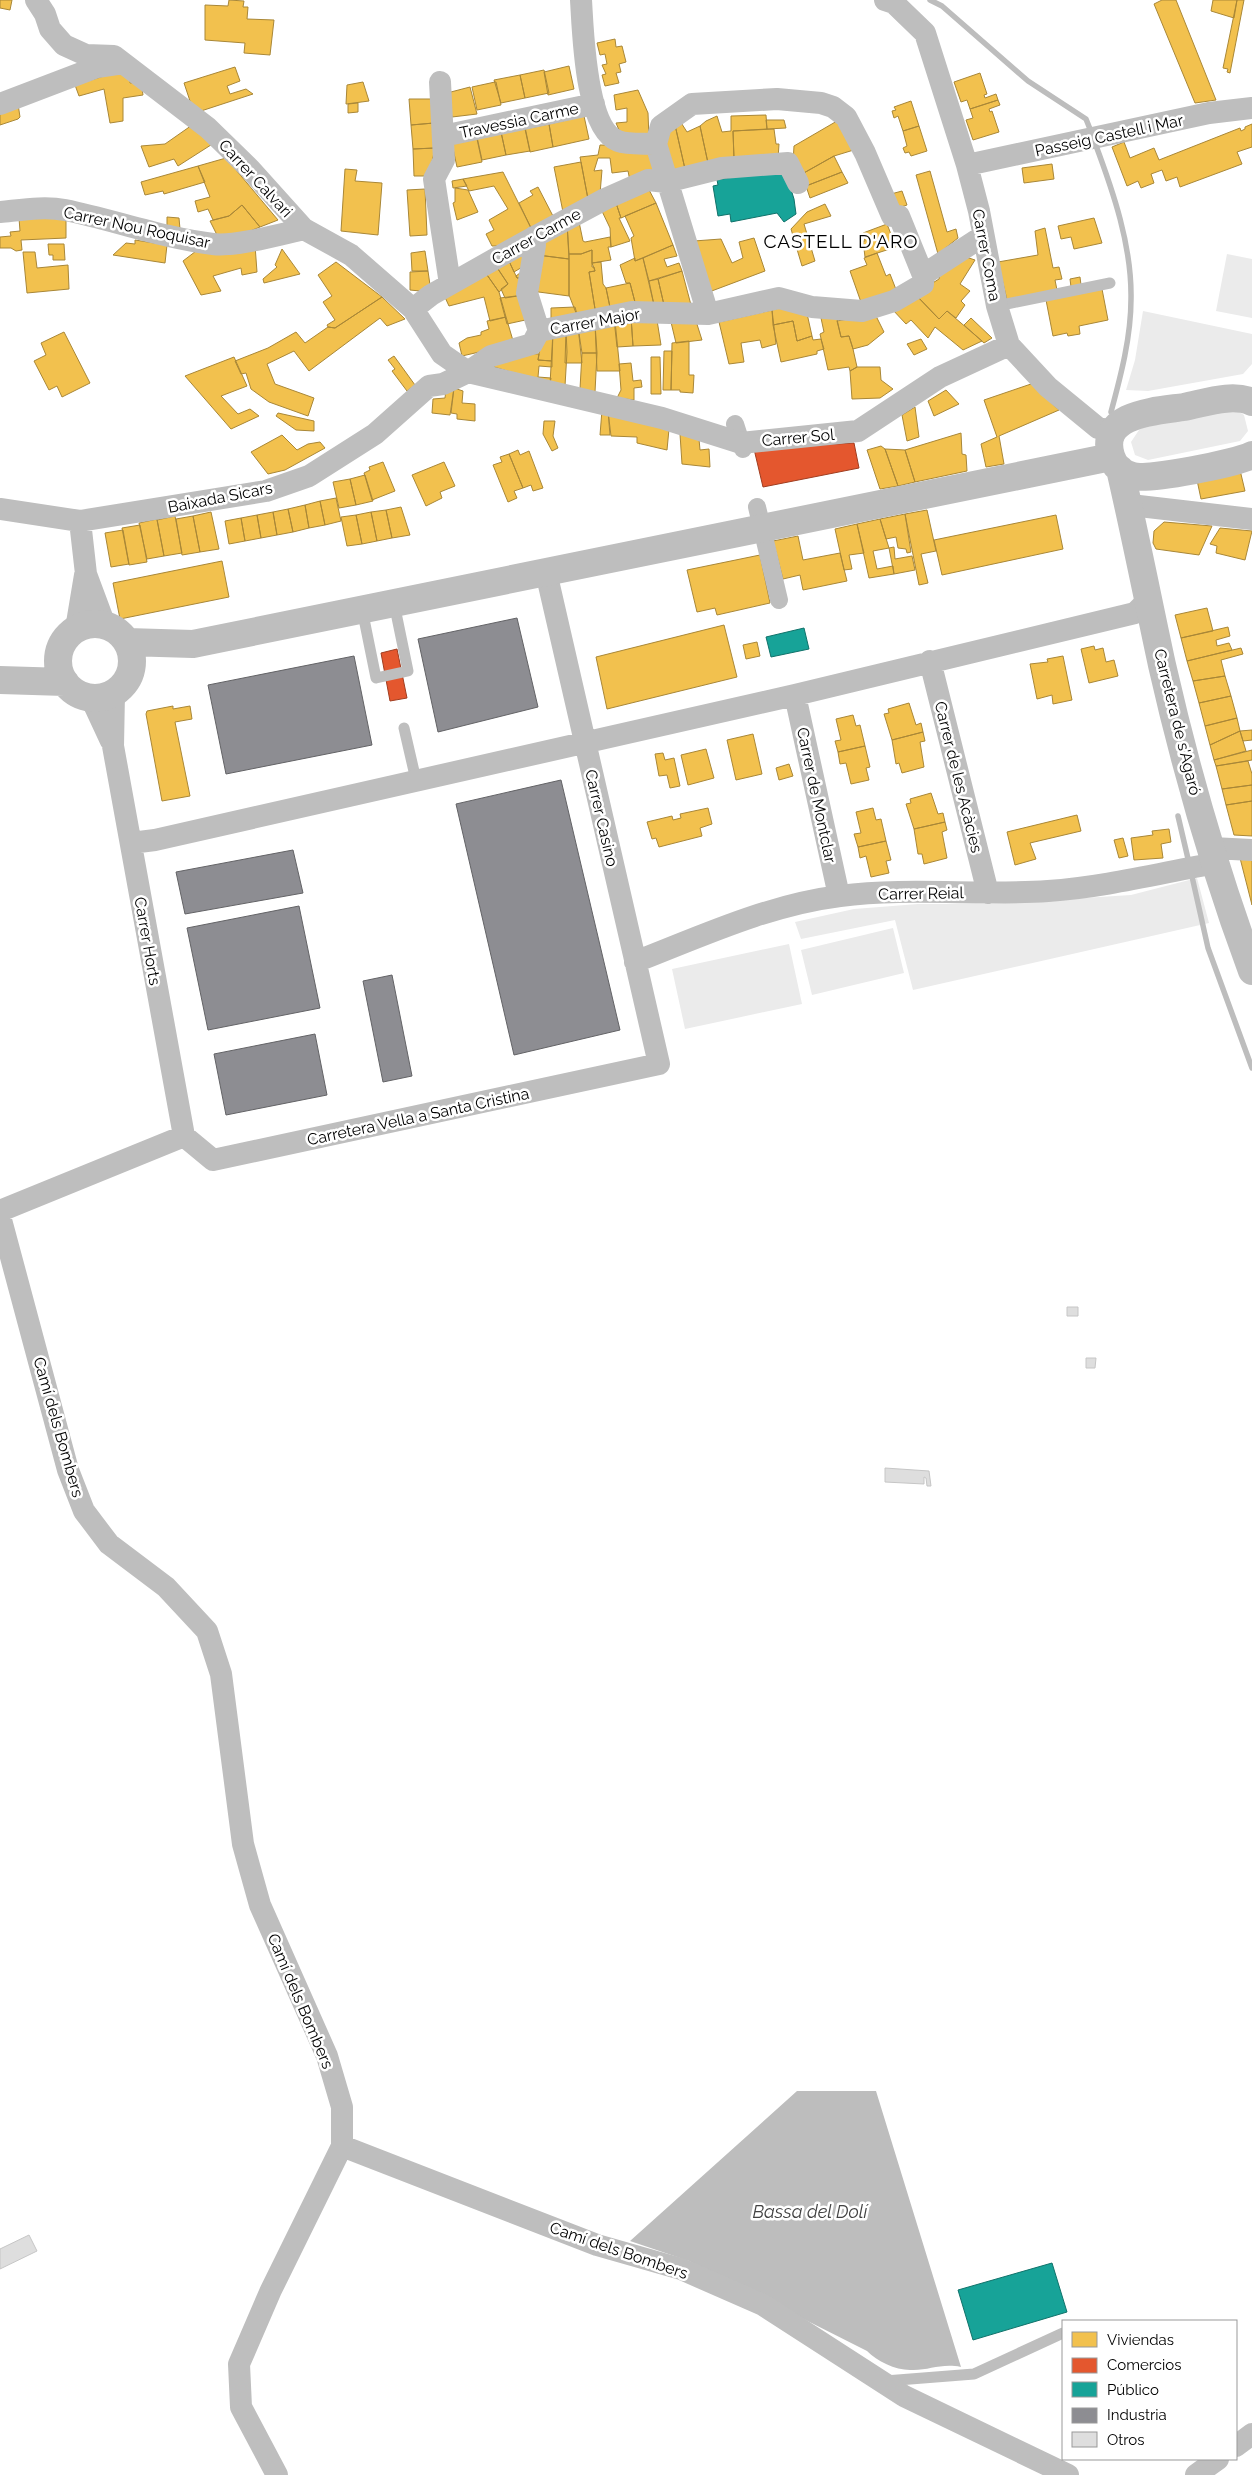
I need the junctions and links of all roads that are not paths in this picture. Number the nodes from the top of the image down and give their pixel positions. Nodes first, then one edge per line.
1 (36, 0) edge
2 (581, 0) edge
3 (885, 0) edge
4 (125, 63) junction
5 (440, 82) dead end
6 (0, 104) edge
7 (594, 104) junction
8 (1252, 108) edge
9 (443, 136) junction
10 (656, 144) junction
11 (967, 165) junction
12 (666, 182) junction
13 (798, 183) dead end
14 (0, 212) edge
15 (304, 229) junction
16 (983, 236) junction
17 (534, 237) junction
18 (923, 275) junction
19 (1110, 283) dead end
20 (450, 284) junction
21 (997, 306) junction
22 (413, 309) junction
23 (709, 317) junction
24 (540, 331) junction
25 (1009, 345) junction
26 (442, 354) junction
27 (468, 372) junction
28 (429, 386) junction
29 (1251, 400) edge
30 (1115, 452) junction
31 (1252, 455) edge
32 (1157, 476) junction
33 (0, 508) edge
34 (759, 517) junction
35 (1136, 517) junction
36 (1252, 519) edge
37 (80, 521) junction
38 (546, 572) junction
39 (86, 574) junction
40 (1149, 599) junction
41 (779, 600) dead end
42 (394, 603) junction
43 (362, 609) junction
44 (105, 625) junction
45 (76, 629) junction
46 (127, 642) junction
47 (192, 644) junction
48 (59, 653) junction
49 (930, 661) junction
50 (131, 671) junction
51 (2, 680) edge
52 (65, 682) junction
53 (103, 695) junction
54 (795, 695) junction
55 (404, 728) dead end
56 (585, 742) junction
57 (416, 780) junction
58 (131, 843) junction
59 (1252, 850) edge
60 (1210, 859) junction
61 (988, 893) junction
62 (839, 896) junction
63 (635, 962) junction
64 (1252, 971) edge
65 (658, 1064) joint
66 (184, 1136) junction
67 (0, 1211) edge
68 (0, 1216) edge
69 (342, 2146) junction
70 (1062, 2333) edge
71 (881, 2382) junction
72 (1252, 2434) edge
73 (1237, 2445) edge
74 (1217, 2460) edge
75 (277, 2475) edge
76 (1068, 2475) edge
77 (1196, 2475) edge

1 - 4 street, Carrer Calvari
2 - 7 street
3 - 11 street, Carrer Coma
4 - 6 street
4 - 15 street, Carrer Calvari
5 - 9 street, Travessia Carme
7 - 9 street, Travessia Carme
7 - 10 street
8 - 11 street, Passeig Castell i Mar
9 - 20 street, Travessia Carme
10 - 12 street
10 - 18 street
11 - 16 street, Carrer Coma
12 - 13 street, Carrer Carme
12 - 17 street, Carrer Carme
12 - 23 street
14 - 15 street, Carrer Nou Roquisar
15 - 22 street, Carrer Calvari
16 - 18 street
16 - 21 street, Carrer Coma
17 - 20 street, Carrer Carme
17 - 24 street
18 - 23 street, Carrer Major
19 - 21 lane
20 - 22 street, Carrer Carme
21 - 25 street, Carrer Coma
22 - 26 street, Carrer Calvari
23 - 24 street, Carrer Major
24 - 27 street, Carrer Major
25 - 27 street, Carrer Sol
25 - 30 street
26 - 27 street, Carrer Sol
26 - 28 street
27 - 28 street, Baixada Sicars
28 - 37 street, Baixada Sicars
29 - 30 street
30 - 32 street
30 - 34 street
30 - 35 street, Carretera de s'Agaró
31 - 32 street
32 - 35 street
33 - 37 street, Baixada Sicars
34 - 38 street
34 - 41 street
35 - 36 street
35 - 40 street, Carretera de s'Agaró
37 - 39 street
38 - 42 street
38 - 56 street, Carrer Casino
39 - 44 street
39 - 45 street
40 - 49 street
40 - 60 street, Carretera de s'Agaró
42 - 43 street
42 - 43 lane
43 - 47 street
44 - 45 street
44 - 46 street
45 - 48 street
46 - 47 street
46 - 50 street
47 - 50 street
48 - 51 street
48 - 52 street
49 - 54 street
49 - 61 street, Carrer de les Acàcies
50 - 53 street
51 - 52 street
52 - 53 street
53 - 58 street, Carrer Horts
54 - 56 street
54 - 62 street, Carrer de Montclar
55 - 57 lane
56 - 57 street
56 - 63 street, Carrer Casino
57 - 58 street
58 - 66 street, Carrer Horts
59 - 60 street, Carrer Reial
60 - 61 street, Carrer Reial
60 - 64 street, Carretera de s'Agaró
61 - 62 street, Carrer Reial
62 - 63 street, Carrer Reial
63 - 65 street, Carrer Casino
65 - 66 street, Carretera Vella a Santa Cristina
66 - 67 street
68 - 69 street, Camí dels Bombers
69 - 71 street, Camí dels Bombers
69 - 75 street
70 - 71 lane
71 - 76 street, Camí dels Bombers
72 - 73 street
74 - 77 street

